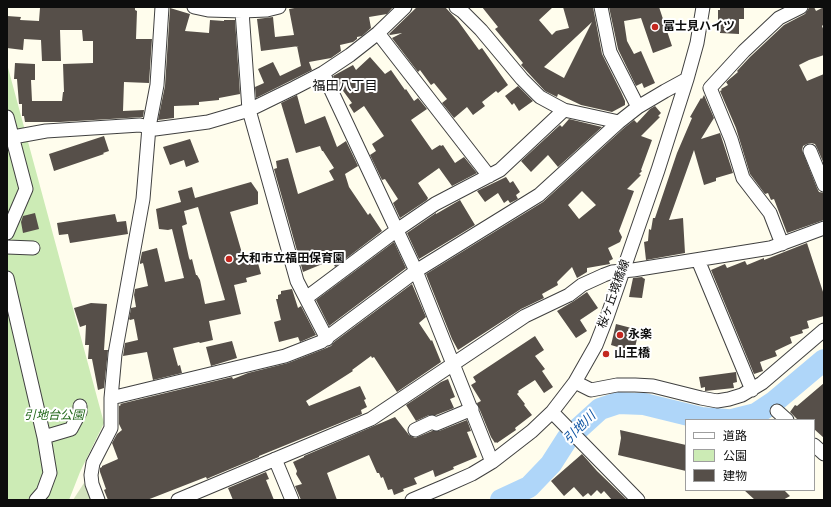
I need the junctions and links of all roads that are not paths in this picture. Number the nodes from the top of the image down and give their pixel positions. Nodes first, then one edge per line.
1 (162, 7) edge
2 (194, 7) edge
3 (279, 7) edge
4 (405, 7) edge
5 (456, 7) edge
6 (601, 7) edge
7 (703, 7) edge
8 (801, 7) edge
9 (242, 12) junction
10 (378, 33) junction
11 (323, 73) junction
12 (687, 79) junction
13 (638, 107) junction
14 (249, 110) junction
15 (564, 110) junction
16 (7, 117) edge
17 (618, 122) junction
18 (149, 127) junction
19 (12, 137) junction
20 (810, 151) dead end
21 (489, 176) junction
22 (824, 185) edge
23 (824, 228) edge
24 (397, 230) junction
25 (7, 233) edge
26 (782, 244) junction
27 (7, 247) edge
28 (33, 248) dead end
29 (698, 260) junction
30 (416, 271) junction
31 (623, 271) junction
32 (7, 278) edge
33 (306, 298) junction
34 (824, 330) edge
35 (327, 339) junction
36 (453, 364) junction
37 (574, 382) junction
38 (752, 390) junction
39 (111, 398) junction
40 (80, 406) dead end
41 (472, 409) junction
42 (777, 411) dead end
43 (556, 415) junction
44 (786, 419) edge
45 (416, 430) dead end
46 (44, 437) junction
47 (815, 446) edge
48 (824, 454) edge
49 (275, 459) junction
50 (492, 462) junction
51 (36, 500) edge
52 (98, 500) edge
53 (178, 500) edge
54 (292, 500) edge
55 (412, 500) edge
56 (638, 500) edge

1 - 18 street
2 - 9 street
3 - 9 street
4 - 10 street
5 - 15 street
6 - 13 street
7 - 12 street, 桜ヶ丘境橋線
8 - 26 street
9 - 14 street
10 - 11 street
10 - 21 street
11 - 14 street
11 - 24 street
12 - 13 street
12 - 31 street, 桜ヶ丘境橋線
13 - 17 street
14 - 18 street
14 - 33 street
15 - 17 street
15 - 21 street
16 - 19 street
17 - 30 street
18 - 19 street
18 - 39 street
19 - 25 street
20 - 22 street
21 - 24 street
23 - 26 street
24 - 30 street
24 - 33 street
26 - 29 street
27 - 28 street
29 - 31 street
29 - 38 street
30 - 35 street
30 - 36 street
31 - 36 street
31 - 37 street, 桜ヶ丘境橋線
32 - 46 street
33 - 35 street
34 - 38 street
35 - 39 street
36 - 41 street
36 - 49 street
37 - 38 street
37 - 43 street, 桜ヶ丘境橋線
39 - 52 street
40 - 46 street
41 - 45 street
41 - 50 street
42 - 44 street
43 - 50 street, 桜ヶ丘境橋線
43 - 56 street
46 - 51 street
47 - 48 street
49 - 53 street
49 - 54 street
50 - 55 street, 桜ヶ丘境橋線

